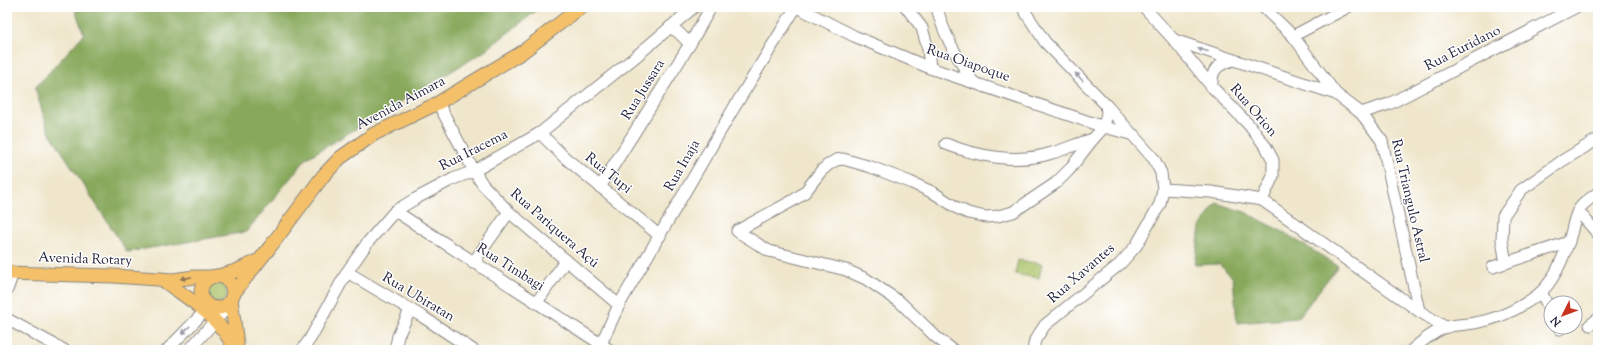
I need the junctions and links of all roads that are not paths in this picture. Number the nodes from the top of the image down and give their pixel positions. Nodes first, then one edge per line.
1 (581, 7) edge
2 (694, 7) edge
3 (711, 7) edge
4 (797, 7) edge
5 (906, 7) edge
6 (1022, 7) edge
7 (1144, 7) edge
8 (1263, 7) edge
9 (1348, 7) edge
10 (1576, 7) edge
11 (938, 12) edge
12 (670, 27) junction
13 (922, 28) junction
14 (1293, 36) junction
15 (1174, 40) junction
16 (690, 44) junction
17 (1233, 60) junction
18 (930, 68) junction
19 (973, 82) junction
20 (1212, 87) junction
21 (1336, 94) junction
22 (438, 103) junction
23 (1106, 104) junction
24 (1361, 113) junction
25 (1104, 127) junction
26 (540, 134) junction
27 (1134, 135) junction
28 (1093, 139) junction
29 (1598, 139) edge
30 (946, 144) dead end
31 (474, 170) junction
32 (600, 187) junction
33 (1163, 189) junction
34 (1598, 193) edge
35 (1262, 200) junction
36 (1578, 211) junction
37 (395, 212) junction
38 (509, 212) junction
39 (1598, 234) edge
40 (660, 236) junction
41 (1569, 242) junction
42 (262, 258) junction
43 (566, 260) junction
44 (1506, 262) junction
45 (473, 263) junction
46 (1493, 267) dead end
47 (347, 272) junction
48 (10, 273) edge
49 (215, 277) junction
50 (161, 279) junction
51 (7, 290) edge
52 (1541, 292) junction
53 (1543, 296) edge
54 (230, 299) junction
55 (537, 302) junction
56 (619, 305) junction
57 (206, 310) junction
58 (410, 310) junction
59 (1419, 311) junction
60 (7, 319) edge
61 (216, 320) junction
62 (1445, 327) junction
63 (311, 345) edge
64 (605, 347) edge
65 (64, 350) edge
66 (167, 350) edge
67 (189, 350) edge
68 (237, 350) edge
69 (302, 350) edge
70 (395, 350) edge
71 (473, 350) edge
72 (953, 350) edge
73 (1033, 350) edge
74 (1412, 350) edge

1 - 22 main road, Avenida Aimara
2 - 12 street, Rua Iracema
3 - 16 street, Rua Jussara
4 - 18 street, Rua Oiapoque
4 - 40 street, Rua Inaja
5 - 13 street
23 -> 6 street, Rua Xavantes
7 - 15 street, Rua Orion
8 - 14 street
9 - 14 street
10 - 24 street, Rua Euridano
11 - 13 street
11 - 19 street
12 - 16 street
12 - 26 street, Rua Iracema
13 - 18 street
14 - 21 street
17 -> 15 street, Rua Triangulo Astral
15 - 20 street, Rua Orion
16 - 32 street, Rua Jussara
17 - 20 street, Rua Orion
17 - 21 street, Rua Triangulo Astral
18 - 19 street, Rua Oiapoque
19 - 25 street, Rua Oiapoque
20 - 35 street, Rua Orion
21 - 24 street, Rua Triangulo Astral
22 - 31 street, Rua Pariquera Açú
22 - 42 main road, Avenida Aimara
23 - 25 street
23 - 27 street, Rua Xavantes
24 - 59 street, Rua Triangulo Astral
25 - 27 street, Rua Oiapoque
25 - 28 street
26 - 31 street, Rua Iracema
26 - 32 street, Rua Tupi
27 - 33 street, Rua Xavantes
28 - 30 street
28 - 72 street
29 - 44 street
31 - 37 street, Rua Iracema
31 - 38 street, Rua Pariquera Açú
32 - 40 street, Rua Tupi
33 - 35 street
33 - 73 street, Rua Xavantes
34 - 36 street
35 - 59 street
36 - 39 street
36 - 41 street
37 - 45 street, Rua Timbagi
37 - 47 street, Rua Iracema
38 - 43 street, Rua Pariquera Açú
38 - 45 street
40 - 56 street, Rua Inaja
41 - 44 street
41 - 52 street
42 - 49 main road, Avenida Rotary
42 - 54 main road, Avenida Aimara
43 - 55 street
43 - 56 street, Rua Pariquera Açú
44 - 46 street
45 - 55 street, Rua Timbagi
47 - 58 street, Rua Ubiratan
47 - 63 street, Rua Iracema
48 - 50 main road, Avenida Rotary
48 - 51 street
49 -> 50 main road, Avenida Rotary
49 - 54 main road
49 - 54 main road
50 - 57 main road
52 - 53 street
52 - 62 street
54 - 61 street
54 - 68 main road
55 - 64 street, Rua Timbagi
56 - 64 street, Rua Inaja
57 - 61 main road
57 -> 66 street
58 - 70 street
58 - 71 street, Rua Ubiratan
59 - 62 street
60 - 65 street
61 - 67 street
61 - 68 main road
62 - 74 street
63 - 69 street, Rua Iracema

